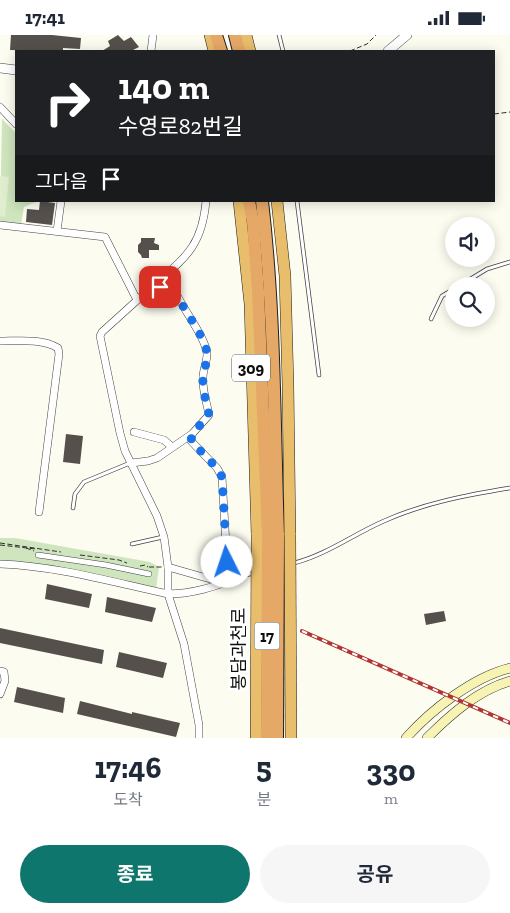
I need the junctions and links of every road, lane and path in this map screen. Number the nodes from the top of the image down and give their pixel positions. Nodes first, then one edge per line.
1 (153, 35) edge
2 (210, 35) edge
3 (216, 35) edge
4 (235, 35) edge
5 (246, 35) edge
6 (279, 35) edge
7 (376, 35) edge
8 (407, 35) edge
9 (151, 50) edge
10 (214, 50) edge
11 (221, 50) edge
12 (239, 50) edge
13 (250, 50) edge
14 (283, 50) edge
15 (352, 50) edge
16 (389, 50) edge
17 (0, 67) edge
18 (15, 70) edge
19 (0, 107) edge
20 (510, 112) edge
21 (495, 114) edge
22 (15, 123) edge
23 (61, 202) edge
24 (206, 202) edge
25 (239, 202) edge
26 (249, 202) edge
27 (262, 202) edge
28 (277, 202) edge
29 (297, 202) edge
30 (0, 225) edge
31 (58, 231) junction
32 (510, 262) edge
33 (474, 277) edge
34 (154, 285) junction
35 (445, 295) edge
36 (137, 300) junction
37 (431, 319) dead end
38 (0, 341) edge
39 (319, 375) dead end
40 (134, 432) dead end
41 (192, 434) junction
42 (172, 447) junction
43 (131, 463) junction
44 (510, 488) edge
45 (73, 508) dead end
46 (38, 512) dead end
47 (273, 535) junction
48 (164, 537) junction
49 (0, 543) edge
50 (132, 545) dead end
51 (13, 546) dead end
52 (64, 552) dead end
53 (38, 555) joint
54 (79, 555) dead end
55 (127, 563) dead end
56 (0, 564) edge
57 (289, 564) dead end
58 (148, 567) dead end
59 (165, 567) junction
60 (280, 567) dead end
61 (149, 574) dead end
62 (237, 577) junction
63 (225, 583) junction
64 (168, 594) junction
65 (510, 668) edge
66 (0, 671) edge
67 (510, 681) edge
68 (0, 694) edge
69 (199, 738) edge
70 (256, 738) edge
71 (267, 738) edge
72 (277, 738) edge
73 (290, 738) edge
74 (406, 738) edge
75 (427, 738) edge

1 - 9 street
2 - 10 highway
3 - 11 highway
4 - 12 highway
5 - 13 highway
6 - 14 lane
7 - 15 path
8 - 16 street
17 - 18 street
19 - 22 street
20 - 21 path
23 - 31 street
24 - 34 street
25 - 47 highway, 봉담과천로 / 309
26 - 47 highway, 17
27 - 47 highway, 17
28 - 47 highway, 봉담과천로 / 309
29 - 39 lane
30 - 31 street
31 - 36 street
32 - 33 lane
34 - 36 street
34 - 41 street
35 - 37 lane
36 - 43 street
38 - 46 street
40 - 42 street
41 - 42 street
41 - 62 street
42 - 43 street
43 - 45 lane
43 - 48 street
44 - 57 lane
47 - 70 highway, 봉담과천로 / 309, bridge
47 - 71 highway, 17, bridge
47 - 72 highway, 17, bridge
47 - 73 highway, 봉담과천로 / 309, bridge
48 - 50 lane
48 - 59 street
49 - 52 path
51 - 53 path
53 - 61 street
54 - 55 path
56 - 64 street
58 - 59 path
59 - 63 street
59 - 64 street
60 - 62 lane
62 - 63 street
63 - 64 street
64 - 69 street
65 - 74 main road
66 - 68 street
67 - 75 main road

